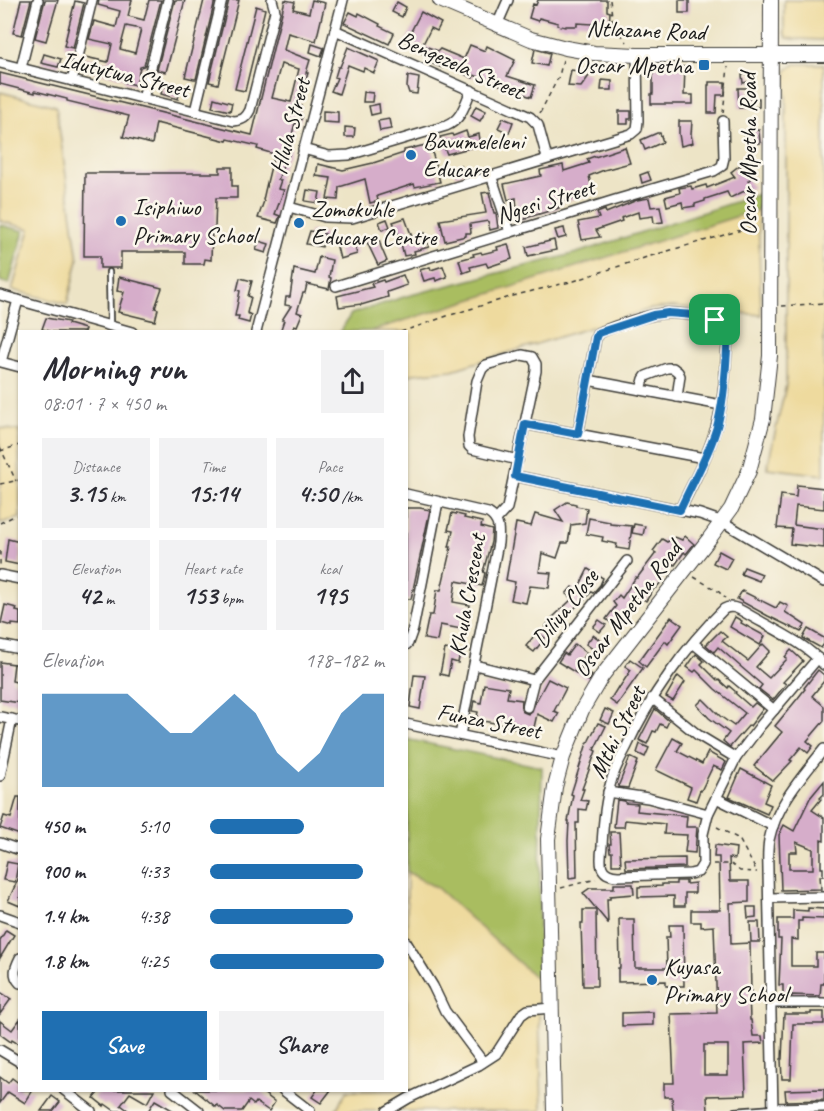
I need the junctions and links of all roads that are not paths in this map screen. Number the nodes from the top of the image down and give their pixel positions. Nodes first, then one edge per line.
1 (38, 0) edge
2 (92, 0) edge
3 (168, 0) edge
4 (222, 0) edge
5 (273, 0) edge
6 (343, 0) edge
7 (440, 0) edge
8 (508, 0) edge
9 (771, 0) edge
10 (497, 25) junction
11 (335, 30) junction
12 (633, 51) junction
13 (771, 55) junction
14 (824, 55) edge
15 (0, 63) edge
16 (21, 69) junction
17 (72, 81) junction
18 (471, 90) junction
19 (143, 99) junction
20 (195, 111) junction
21 (723, 121) road end
22 (303, 149) junction
23 (547, 158) junction
24 (491, 175) junction
25 (289, 207) junction
26 (510, 232) junction
27 (109, 272) dead end
28 (336, 286) dead end
29 (0, 295) edge
30 (18, 300) junction
31 (110, 325) junction
32 (126, 330) edge
33 (257, 330) edge
34 (0, 363) edge
35 (18, 367) edge
36 (588, 380) junction
37 (641, 390) junction
38 (677, 397) junction
39 (721, 405) junction
40 (525, 424) junction
41 (578, 434) junction
42 (704, 458) junction
43 (518, 460) junction
44 (515, 476) junction
45 (408, 494) edge
46 (438, 501) junction
47 (680, 510) junction
48 (496, 520) junction
49 (723, 522) junction
50 (627, 561) dead end
51 (0, 575) edge
52 (18, 579) edge
53 (824, 582) edge
54 (408, 643) edge
55 (693, 643) junction
56 (0, 645) edge
57 (18, 649) edge
58 (821, 662) edge
59 (475, 665) junction
60 (534, 680) junction
61 (652, 698) junction
62 (527, 707) dead end
63 (774, 710) junction
64 (0, 717) edge
65 (16, 720) edge
66 (408, 724) edge
67 (460, 735) junction
68 (824, 749) edge
69 (563, 757) junction
70 (736, 758) junction
71 (0, 776) edge
72 (608, 792) junction
73 (716, 798) junction
74 (706, 817) junction
75 (773, 826) junction
76 (0, 843) edge
77 (18, 849) edge
78 (824, 897) edge
79 (769, 898) junction
80 (0, 915) edge
81 (18, 921) edge
82 (408, 945) edge
83 (18, 962) edge
84 (18, 981) edge
85 (771, 1003) junction
86 (824, 1003) edge
87 (552, 1008) junction
88 (0, 1050) edge
89 (18, 1061) edge
90 (483, 1062) junction
91 (67, 1092) edge
92 (175, 1092) edge
93 (286, 1092) edge
94 (824, 1107) edge
95 (773, 1110) edge
96 (91, 1111) edge
97 (199, 1111) edge
98 (310, 1111) edge
99 (387, 1111) edge
100 (554, 1111) edge
101 (735, 1111) edge

1 - 16 street
2 - 17 street
3 - 19 street
4 - 20 street
5 - 20 street, Idutytwa Street
6 - 11 street, Hlula Street
7 - 10 street, Ntlazane Road
8 - 10 street
9 - 13 street, Oscar Mpetha Road
10 - 12 street, Ntlazane Road
11 - 18 street, Bengezela Street
11 - 22 street, Hlula Street
12 - 13 street, Ntlazane Road
12 - 23 street
13 - 14 street, Ntlazane Road
13 - 49 street, Oscar Mpetha Road
15 - 16 street, Idutytwa Street
16 - 17 street, Idutytwa Street
17 - 19 street, Idutytwa Street
18 - 22 street
18 - 23 street, Bengezela Street
19 - 20 street, Idutytwa Street
21 - 26 street, Ngesi Street
22 - 25 street, Hlula Street
23 - 24 street
24 - 25 street
24 - 26 street
25 - 33 street, Hlula Street
26 - 28 street, Ngesi Street
27 - 31 lane
29 - 30 street
30 - 31 street
30 - 34 street
31 - 32 street
34 - 35 street
36 - 37 street
36 - 39 street
36 - 41 street
37 - 38 street
37 - 38 street
38 - 39 street
39 - 42 street
40 - 41 street
40 - 43 street
40 - 43 street
41 - 42 street
42 - 47 street
43 - 44 street
44 - 47 street
44 - 48 street
45 - 46 street, Khula Crescent
46 - 48 street, Khula Crescent
46 - 54 street
47 - 49 street
48 - 59 street, Khula Crescent
49 - 53 street
49 - 69 street, Oscar Mpetha Road
50 - 60 street, Diliya Close
51 - 52 street
55 - 58 street, Mthi Street
55 - 61 street, Mthi Street
55 - 63 street
56 - 57 street
58 - 63 street
59 - 60 street, Diliya Close
59 - 67 street, Khula Crescent
60 - 62 street, Diliya Close
61 - 70 street
61 - 72 street, Mthi Street
63 - 70 street
64 - 65 street
65 - 71 street
66 - 67 street, Funza Street
67 - 69 street, Funza Street
68 - 75 street
69 - 87 street, Oscar Mpetha Road
70 - 73 street
72 - 74 street
72 - 74 street, Mthi Street
73 - 74 street
73 - 75 street
75 - 79 street
76 - 77 street
78 - 79 street
79 - 85 street
80 - 81 street
82 - 90 street
83 - 84 street
85 - 86 street
85 - 95 street
87 - 90 street
87 - 100 street, Oscar Mpetha Road
88 - 89 street
90 - 99 street
91 - 96 street
92 - 97 street
93 - 98 street
94 - 95 street
95 - 101 lane

